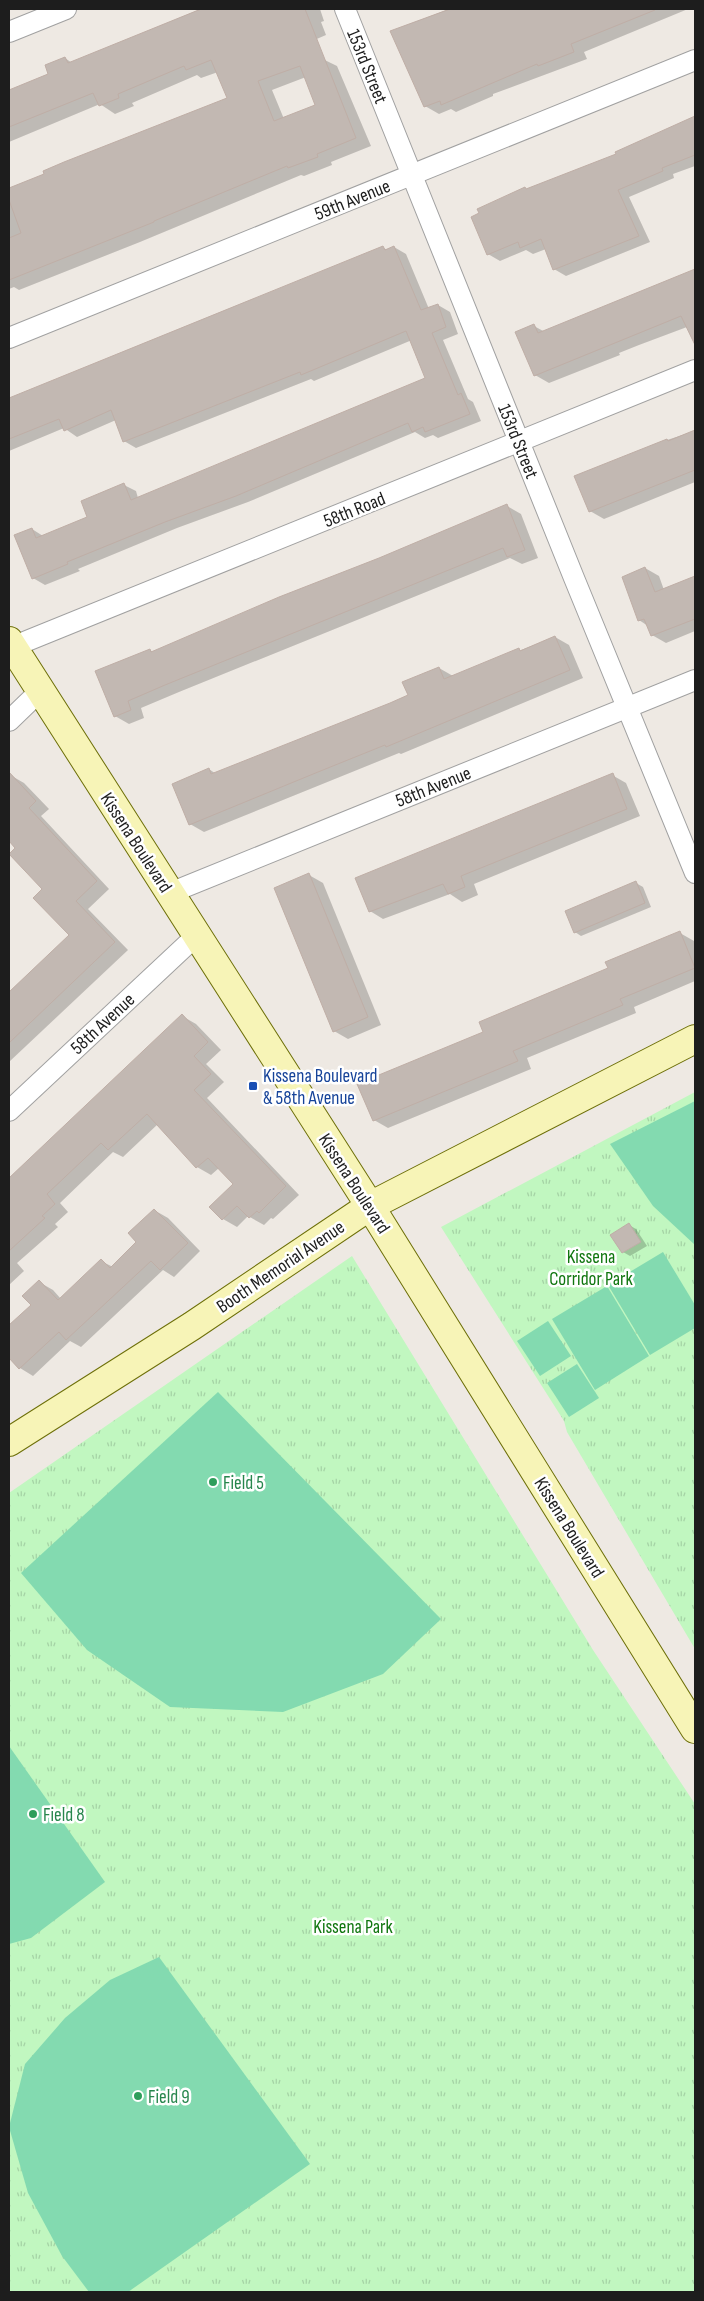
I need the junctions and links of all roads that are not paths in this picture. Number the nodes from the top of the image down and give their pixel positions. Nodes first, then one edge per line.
1 (66, 9) edge
2 (345, 9) edge
3 (9, 32) edge
4 (695, 60) edge
5 (412, 175) junction
6 (9, 338) edge
7 (695, 370) edge
8 (519, 442) junction
9 (11, 644) edge
10 (695, 680) edge
11 (39, 692) junction
12 (627, 707) junction
13 (9, 721) edge
14 (695, 873) edge
15 (170, 894) junction
16 (196, 936) junction
17 (695, 1039) edge
18 (9, 1111) edge
19 (370, 1206) junction
20 (11, 1437) edge
21 (695, 1729) edge

1 - 3 street
2 - 5 street, 153rd Street
4 - 5 street, 59th Avenue
5 - 6 street, 59th Avenue
5 - 8 street, 153rd Street
7 - 8 street, 58th Road
8 - 9 street, 58th Road
8 - 12 street, 153rd Street
9 - 11 main road, Kissena Boulevard
10 - 12 street, 58th Avenue
11 - 13 street
11 - 15 main road, Kissena Boulevard
12 - 14 street, 153rd Street
12 - 15 street, 58th Avenue
15 - 16 main road, Kissena Boulevard
16 - 18 street, 58th Avenue
16 - 19 main road, Kissena Boulevard
17 - 19 main road, Booth Memorial Avenue
19 - 20 main road, Booth Memorial Avenue
19 - 21 main road, Kissena Boulevard

